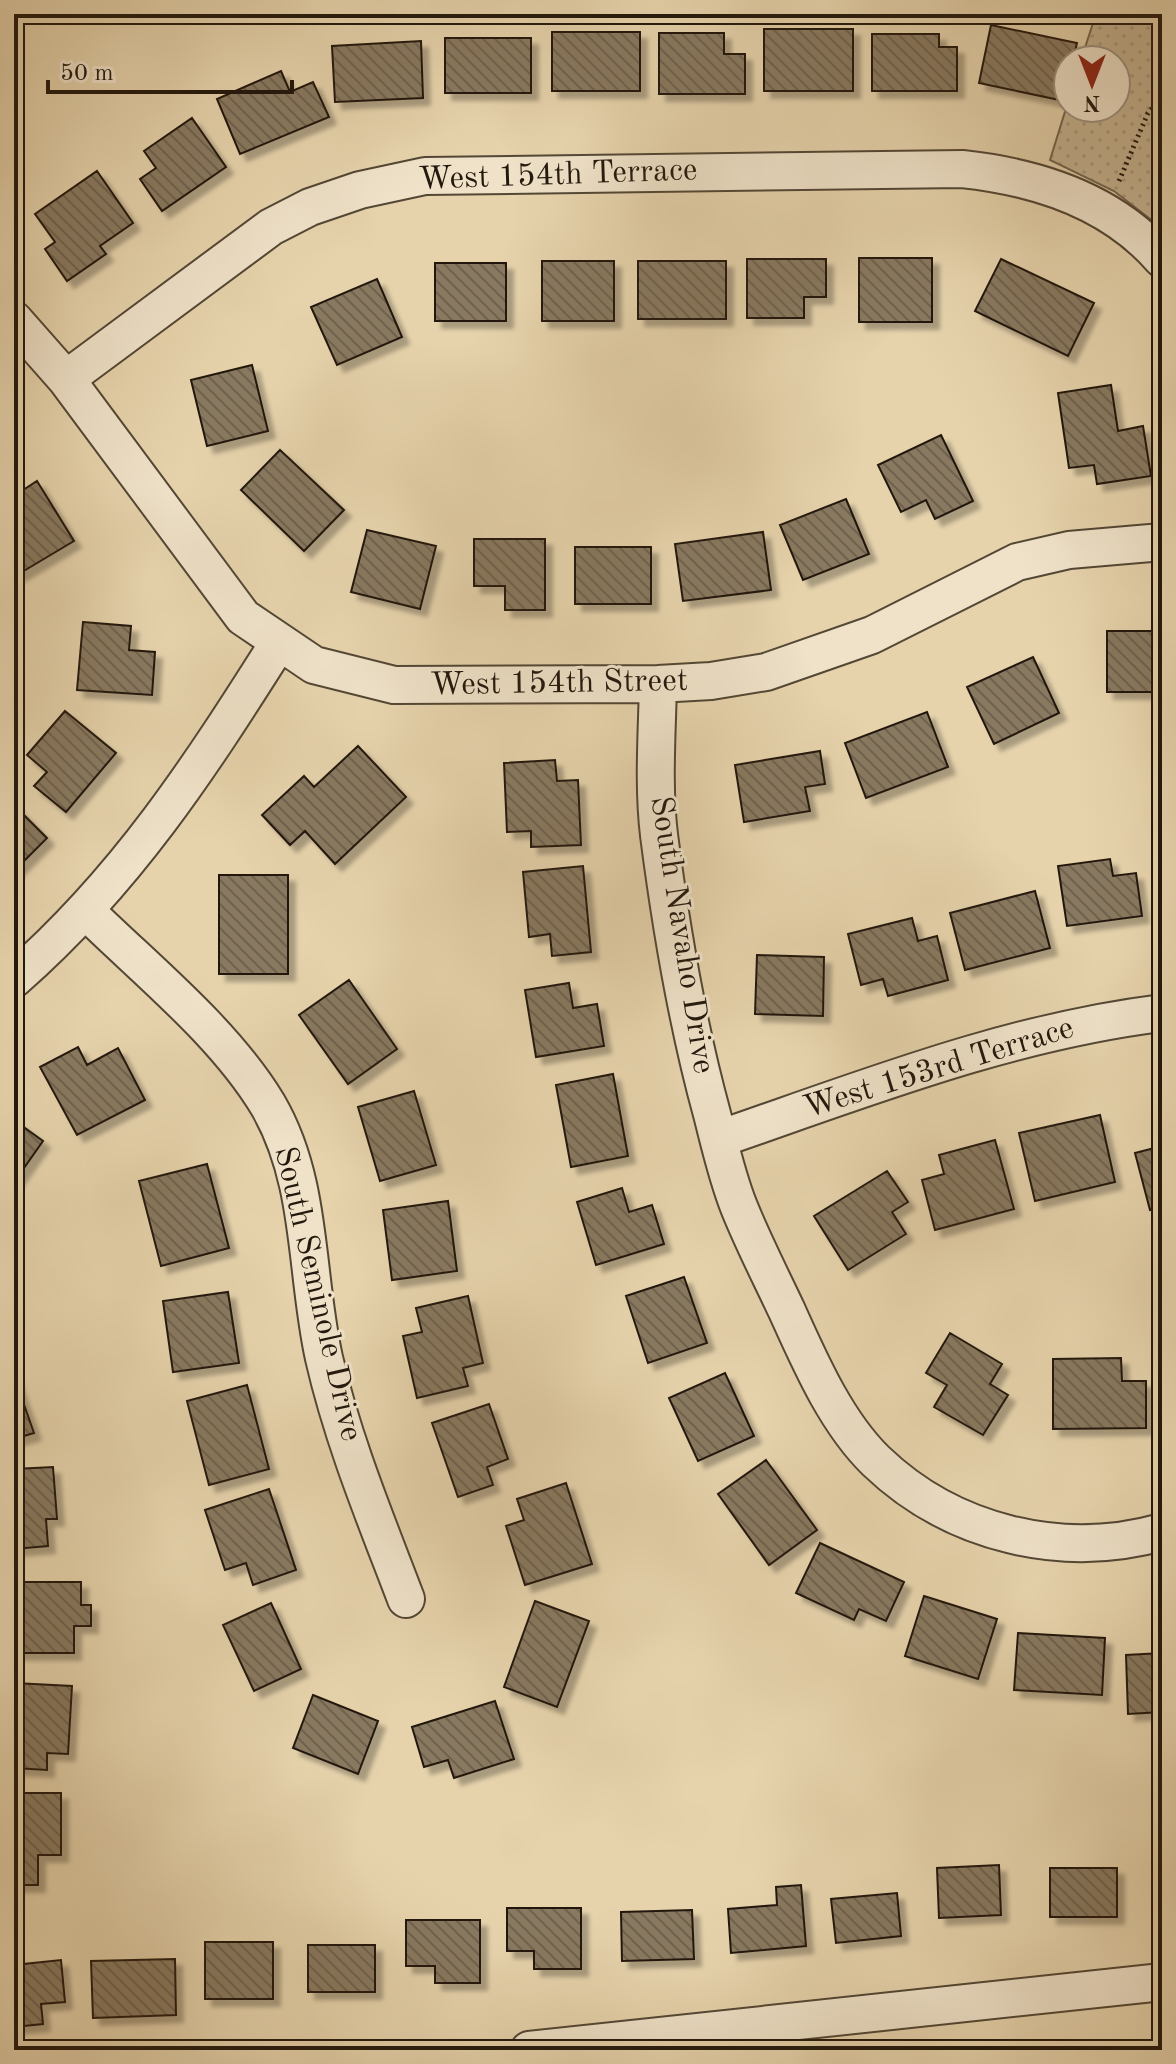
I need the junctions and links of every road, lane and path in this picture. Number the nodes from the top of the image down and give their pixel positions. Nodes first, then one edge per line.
1 (1162, 97) edge
2 (1103, 211) junction
3 (1162, 259) edge
4 (14, 320) edge
5 (66, 379) junction
6 (1162, 542) edge
7 (279, 642) junction
8 (658, 684) junction
9 (86, 911) junction
10 (14, 979) edge
11 (1162, 1013) edge
12 (719, 1139) junction
13 (1162, 1532) edge
14 (406, 1599) dead end
15 (1162, 1982) edge
16 (768, 2037) edge
17 (529, 2050) edge

1 - 2 path
2 - 3 street, West 154th Terrace
2 - 5 street, West 154th Terrace
4 - 5 street
5 - 7 street, West 154th Street
6 - 8 street, West 154th Street
7 - 8 street, West 154th Street
7 - 9 street
8 - 12 street, South Navaho Drive
9 - 10 street
9 - 14 street, South Seminole Drive
11 - 12 street, West 153rd Terrace
12 - 13 street, South Navaho Drive
15 - 16 street
16 - 17 street

